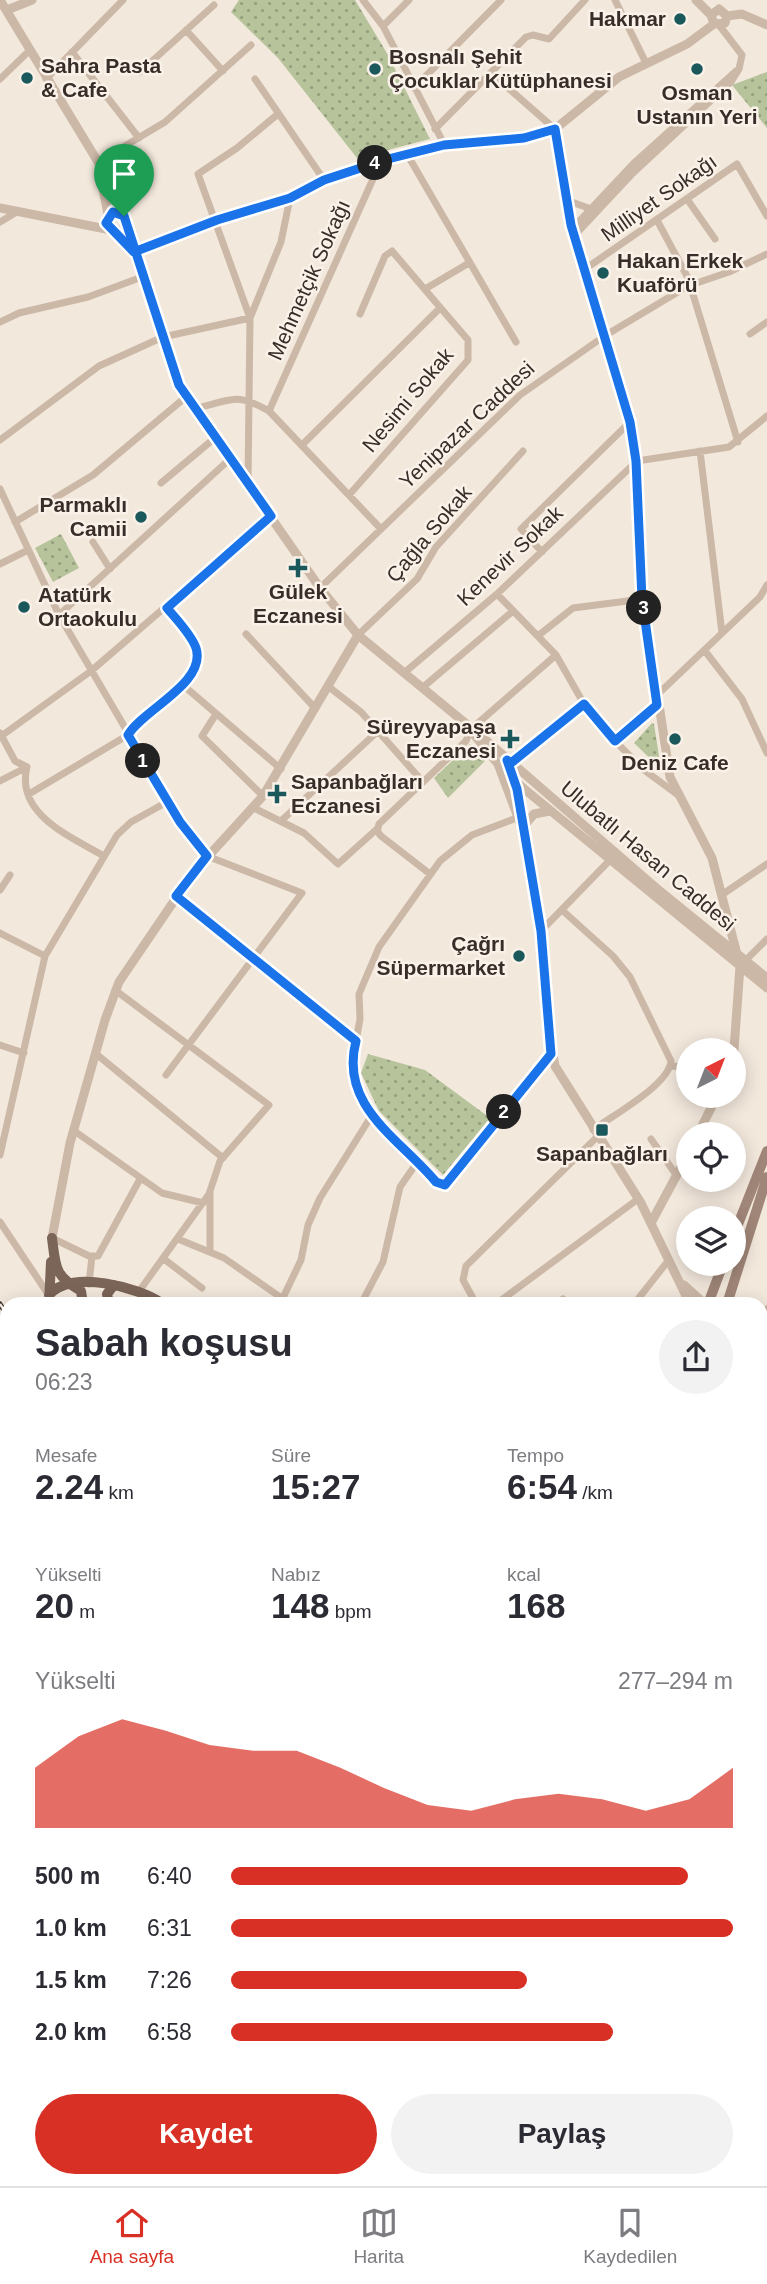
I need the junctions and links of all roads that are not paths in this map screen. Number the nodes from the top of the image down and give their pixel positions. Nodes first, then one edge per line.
1 (0, 0) edge
2 (32, 0) edge
3 (123, 0) edge
4 (363, 0) edge
5 (409, 0) edge
6 (501, 0) edge
7 (585, 0) edge
8 (615, 0) edge
9 (696, 0) edge
10 (722, 0) edge
11 (729, 0) edge
12 (214, 5) dead end
13 (6, 10) junction
14 (727, 14) junction
15 (715, 19) junction
16 (767, 25) edge
17 (383, 26) junction
18 (186, 30) junction
19 (251, 46) dead end
20 (29, 51) junction
21 (72, 52) junction
22 (646, 63) junction
23 (739, 69) junction
24 (223, 71) junction
25 (141, 72) dead end
26 (491, 73) junction
27 (0, 79) edge
28 (46, 79) junction
29 (255, 79) dead end
30 (414, 88) junction
31 (278, 114) junction
32 (435, 129) junction
33 (555, 129) junction
34 (139, 138) junction
35 (444, 145) junction
36 (407, 154) junction
37 (98, 162) junction
38 (378, 162) junction
39 (324, 180) junction
40 (290, 198) junction
41 (687, 199) junction
42 (566, 200) junction
43 (0, 208) edge
44 (591, 209) junction
45 (15, 213) junction
46 (121, 214) junction
47 (767, 216) edge
48 (107, 218) junction
49 (217, 220) junction
50 (0, 222) edge
51 (658, 222) junction
52 (80, 226) junction
53 (117, 229) junction
54 (573, 232) junction
55 (715, 239) dead end
56 (134, 252) junction
57 (767, 254) edge
58 (469, 263) junction
59 (585, 269) junction
60 (142, 277) junction
61 (688, 286) junction
62 (425, 289) junction
63 (440, 308) junction
64 (360, 314) dead end
65 (250, 318) junction
66 (0, 322) edge
67 (767, 322) edge
68 (750, 334) dead end
69 (606, 335) junction
70 (163, 337) junction
71 (516, 342) dead end
72 (187, 396) junction
73 (251, 399) junction
74 (196, 408) junction
75 (270, 411) junction
76 (767, 416) edge
77 (630, 422) junction
78 (216, 437) junction
79 (0, 440) edge
80 (738, 442) junction
81 (303, 444) junction
82 (523, 451) dead end
83 (700, 451) junction
84 (231, 458) junction
85 (636, 461) junction
86 (248, 482) junction
87 (161, 483) dead end
88 (0, 489) edge
89 (349, 495) junction
90 (271, 516) junction
91 (15, 522) junction
92 (381, 529) junction
93 (93, 542) dead end
94 (28, 550) junction
95 (542, 552) junction
96 (0, 564) edge
97 (110, 569) junction
98 (767, 585) edge
99 (320, 588) junction
100 (497, 594) junction
101 (642, 599) junction
102 (167, 608) junction
103 (513, 611) junction
104 (59, 615) junction
105 (722, 633) junction
106 (246, 634) dead end
107 (358, 635) junction
108 (539, 635) junction
109 (705, 651) junction
110 (556, 655) junction
111 (91, 671) junction
112 (404, 673) junction
113 (184, 686) junction
114 (329, 687) junction
115 (422, 688) junction
116 (656, 701) junction
117 (584, 704) junction
118 (314, 708) junction
119 (216, 714) junction
120 (470, 730) junction
121 (377, 731) junction
122 (1, 735) edge
123 (128, 735) junction
124 (615, 741) junction
125 (767, 753) edge
126 (505, 762) junction
127 (27, 767) junction
128 (281, 769) junction
129 (513, 779) junction
130 (0, 781) edge
131 (423, 782) junction
132 (29, 794) junction
133 (263, 796) junction
134 (678, 796) junction
135 (167, 802) junction
136 (254, 808) junction
137 (550, 811) junction
138 (519, 817) junction
139 (282, 820) junction
140 (378, 828) junction
141 (522, 828) junction
142 (104, 856) junction
143 (207, 856) junction
144 (609, 861) junction
145 (767, 864) edge
146 (430, 874) junction
147 (10, 875) dead end
148 (0, 890) edge
149 (723, 894) junction
150 (176, 896) junction
151 (562, 910) junction
152 (541, 931) junction
153 (0, 933) edge
154 (767, 939) edge
155 (736, 953) junction
156 (45, 956) junction
157 (253, 960) junction
158 (743, 963) junction
159 (767, 978) edge
160 (767, 988) edge
161 (116, 989) junction
162 (736, 1038) edge
163 (356, 1041) junction
164 (189, 1043) junction
165 (0, 1045) edge
166 (24, 1053) junction
167 (95, 1053) junction
168 (551, 1054) junction
169 (671, 1066) junction
170 (676, 1066) edge
171 (166, 1075) dead end
172 (372, 1115) junction
173 (73, 1130) junction
174 (595, 1133) junction
175 (651, 1139) dead end
176 (767, 1151) edge
177 (0, 1155) edge
178 (223, 1158) junction
179 (418, 1161) junction
180 (676, 1175) edge
181 (767, 1177) edge
182 (676, 1178) edge
183 (140, 1179) junction
184 (210, 1191) junction
185 (638, 1199) junction
186 (203, 1203) junction
187 (745, 1206) edge
188 (0, 1222) edge
189 (651, 1223) junction
190 (52, 1238) junction
191 (178, 1239) junction
192 (210, 1251) junction
193 (92, 1256) junction
194 (164, 1259) junction
195 (668, 1261) junction
196 (718, 1276) edge
197 (68, 1284) junction
198 (89, 1284) junction
199 (682, 1284) junction
200 (114, 1285) junction
201 (202, 1288) dead end
202 (140, 1290) junction
203 (48, 1297) edge
204 (49, 1297) edge
205 (52, 1297) edge
206 (82, 1297) edge
207 (108, 1297) edge
208 (152, 1297) edge
209 (275, 1297) edge
210 (283, 1297) edge
211 (365, 1297) edge
212 (471, 1297) edge
213 (505, 1297) edge
214 (640, 1297) edge
215 (687, 1297) edge
216 (698, 1297) edge
217 (710, 1297) edge
218 (729, 1297) edge

1 - 13 street
2 - 13 street
3 - 21 street
4 - 17 street
5 - 17 street
6 - 30 street
7 - 26 street
8 - 22 street
9 - 15 street
10 - 15 street
11 - 14 street
12 - 18 street
13 - 20 street
14 - 15 street
14 - 15 street
14 - 16 street
15 - 22 street
15 - 23 street
17 - 30 street
18 - 24 street
18 - 25 street
19 - 24 street
20 - 27 street
20 - 28 street
21 - 28 street
21 - 34 street
22 - 33 street
23 - 44 street
23 - 54 street
24 - 34 street
26 - 32 street
26 - 33 street
28 - 37 street
29 - 31 street
30 - 32 street
31 - 39 street
31 - 49 street
32 - 35 street
33 - 35 street
33 - 42 street
34 - 37 street
35 - 36 street
36 - 38 street
36 - 58 street
37 - 46 street
37 - 48 street
38 - 39 street
38 - 75 street, Mehmetçik Sokağı
39 - 40 street
40 - 49 street
40 - 65 street
41 - 47 street, Milliyet Sokağı
41 - 51 street, Milliyet Sokağı
41 - 55 street
42 - 44 street
42 - 54 street
43 - 45 street
44 - 54 street
45 - 50 street
45 - 52 street
46 - 48 street
46 - 53 street
48 - 52 street
48 - 53 street
49 - 56 street
49 - 65 street
51 - 59 street, Milliyet Sokağı
51 - 61 street
52 - 53 street
53 - 56 street
54 - 59 street
56 - 60 street
57 - 61 street, Yenipazar Caddesi
58 - 62 street
58 - 71 street
59 - 69 street
60 - 66 street
60 - 70 street
61 - 69 street, Yenipazar Caddesi
61 - 80 street
62 - 63 street, Nesimi Sokak
62 - 64 street, Nesimi Sokak
63 - 81 street
63 - 89 street, Nesimi Sokak
65 - 70 street
65 - 73 street
67 - 68 street
69 - 77 street
69 - 92 street, Yenipazar Caddesi
70 - 72 street
70 - 79 street
72 - 74 street
72 - 91 street
73 - 74 street
73 - 75 street
73 - 86 street
74 - 78 street
75 - 81 street
76 - 80 street
77 - 85 street
77 - 95 street
78 - 84 street
78 - 87 street
80 - 83 street
81 - 89 street
82 - 107 street, Çağla Sokak
83 - 85 street
83 - 105 street
84 - 86 street
84 - 97 street
85 - 95 street, Kenevir Sokak
85 - 101 street
86 - 90 street
88 - 91 street
89 - 92 street
90 - 99 street
90 - 102 street
91 - 94 street
92 - 99 street, Yenipazar Caddesi
93 - 97 street
94 - 96 street
94 - 104 street
95 - 100 street, Kenevir Sokak
97 - 104 street
98 - 105 street
99 - 107 street
100 - 103 street
100 - 112 street, Kenevir Sokak
101 - 108 street
101 - 116 street
102 - 111 street
102 - 113 street
103 - 108 street
103 - 115 street
104 - 111 street
105 - 109 street
106 - 118 street
107 - 112 street
107 - 114 street
108 - 110 street
109 - 116 street
109 - 125 street
110 - 117 street
110 - 120 street
111 - 122 street
111 - 123 street
112 - 115 street
113 - 119 street
113 - 123 street
114 - 118 street
114 - 121 street
115 - 120 street
116 - 124 street
116 - 134 street
117 - 124 street
117 - 126 street
118 - 128 street
119 - 128 street
119 - 133 street
120 - 126 street
120 - 131 street
121 - 131 street
121 - 139 street
122 - 127 street
123 - 132 street
123 - 135 street
124 - 134 street
126 - 129 street, Ulubatlı Hasan Caddesi
126 - 138 street
126 - 155 street, Ulubatlı Hasan Caddesi
127 - 130 street
127 - 132 street
128 - 133 street
129 - 137 street, Ulubatlı Hasan Caddesi
129 - 141 street
131 - 140 street
132 - 142 street
133 - 136 street
134 - 149 street
135 - 142 street
135 - 143 street
136 - 139 street
136 - 143 street
137 - 141 street
137 - 144 street, Ulubatlı Hasan Caddesi
138 - 141 street
138 - 146 street
139 - 140 street
140 - 146 street
141 - 152 street
142 - 156 street
143 - 150 street
143 - 157 street
144 - 151 street
144 - 158 street, Ulubatlı Hasan Caddesi
145 - 149 street
146 - 163 street
147 - 148 street
149 - 155 street
150 - 157 street
150 - 161 street
151 - 152 street
151 - 169 street
152 - 168 street
153 - 156 street
154 - 158 street
155 - 158 street
156 - 166 street
157 - 163 street
157 - 164 street
158 - 159 street, Ulubatlı Hasan Caddesi
158 - 160 street, Ulubatlı Hasan Caddesi
158 - 162 street
161 - 164 street
161 - 167 street
163 - 172 street
164 - 171 street
164 - 178 street
165 - 166 street
166 - 177 street
167 - 173 street
167 - 178 street
168 - 174 street
168 - 179 street
169 - 170 street
169 - 174 street
172 - 179 street
172 - 210 street
173 - 183 street
173 - 190 street
174 - 185 street
174 - 212 street
175 - 180 street
176 - 187 main road
178 - 184 street
179 - 211 street
181 - 218 main road
182 - 189 street
183 - 186 street
183 - 193 street
184 - 186 street
184 - 192 street
185 - 189 street
185 - 213 street
186 - 191 street
188 - 203 street
189 - 195 street
190 - 193 street
190 - 197 main road
190 - 204 main road
191 - 192 street
191 - 194 street
192 - 209 street
193 - 198 street
194 - 201 street
194 - 202 street
195 - 199 street
195 - 214 street
196 - 217 main road
197 - 198 main road
197 - 205 main road
197 - 206 main road
198 - 200 main road
199 - 215 street
199 - 216 street
200 - 202 main road
200 - 207 main road
202 - 208 main road

